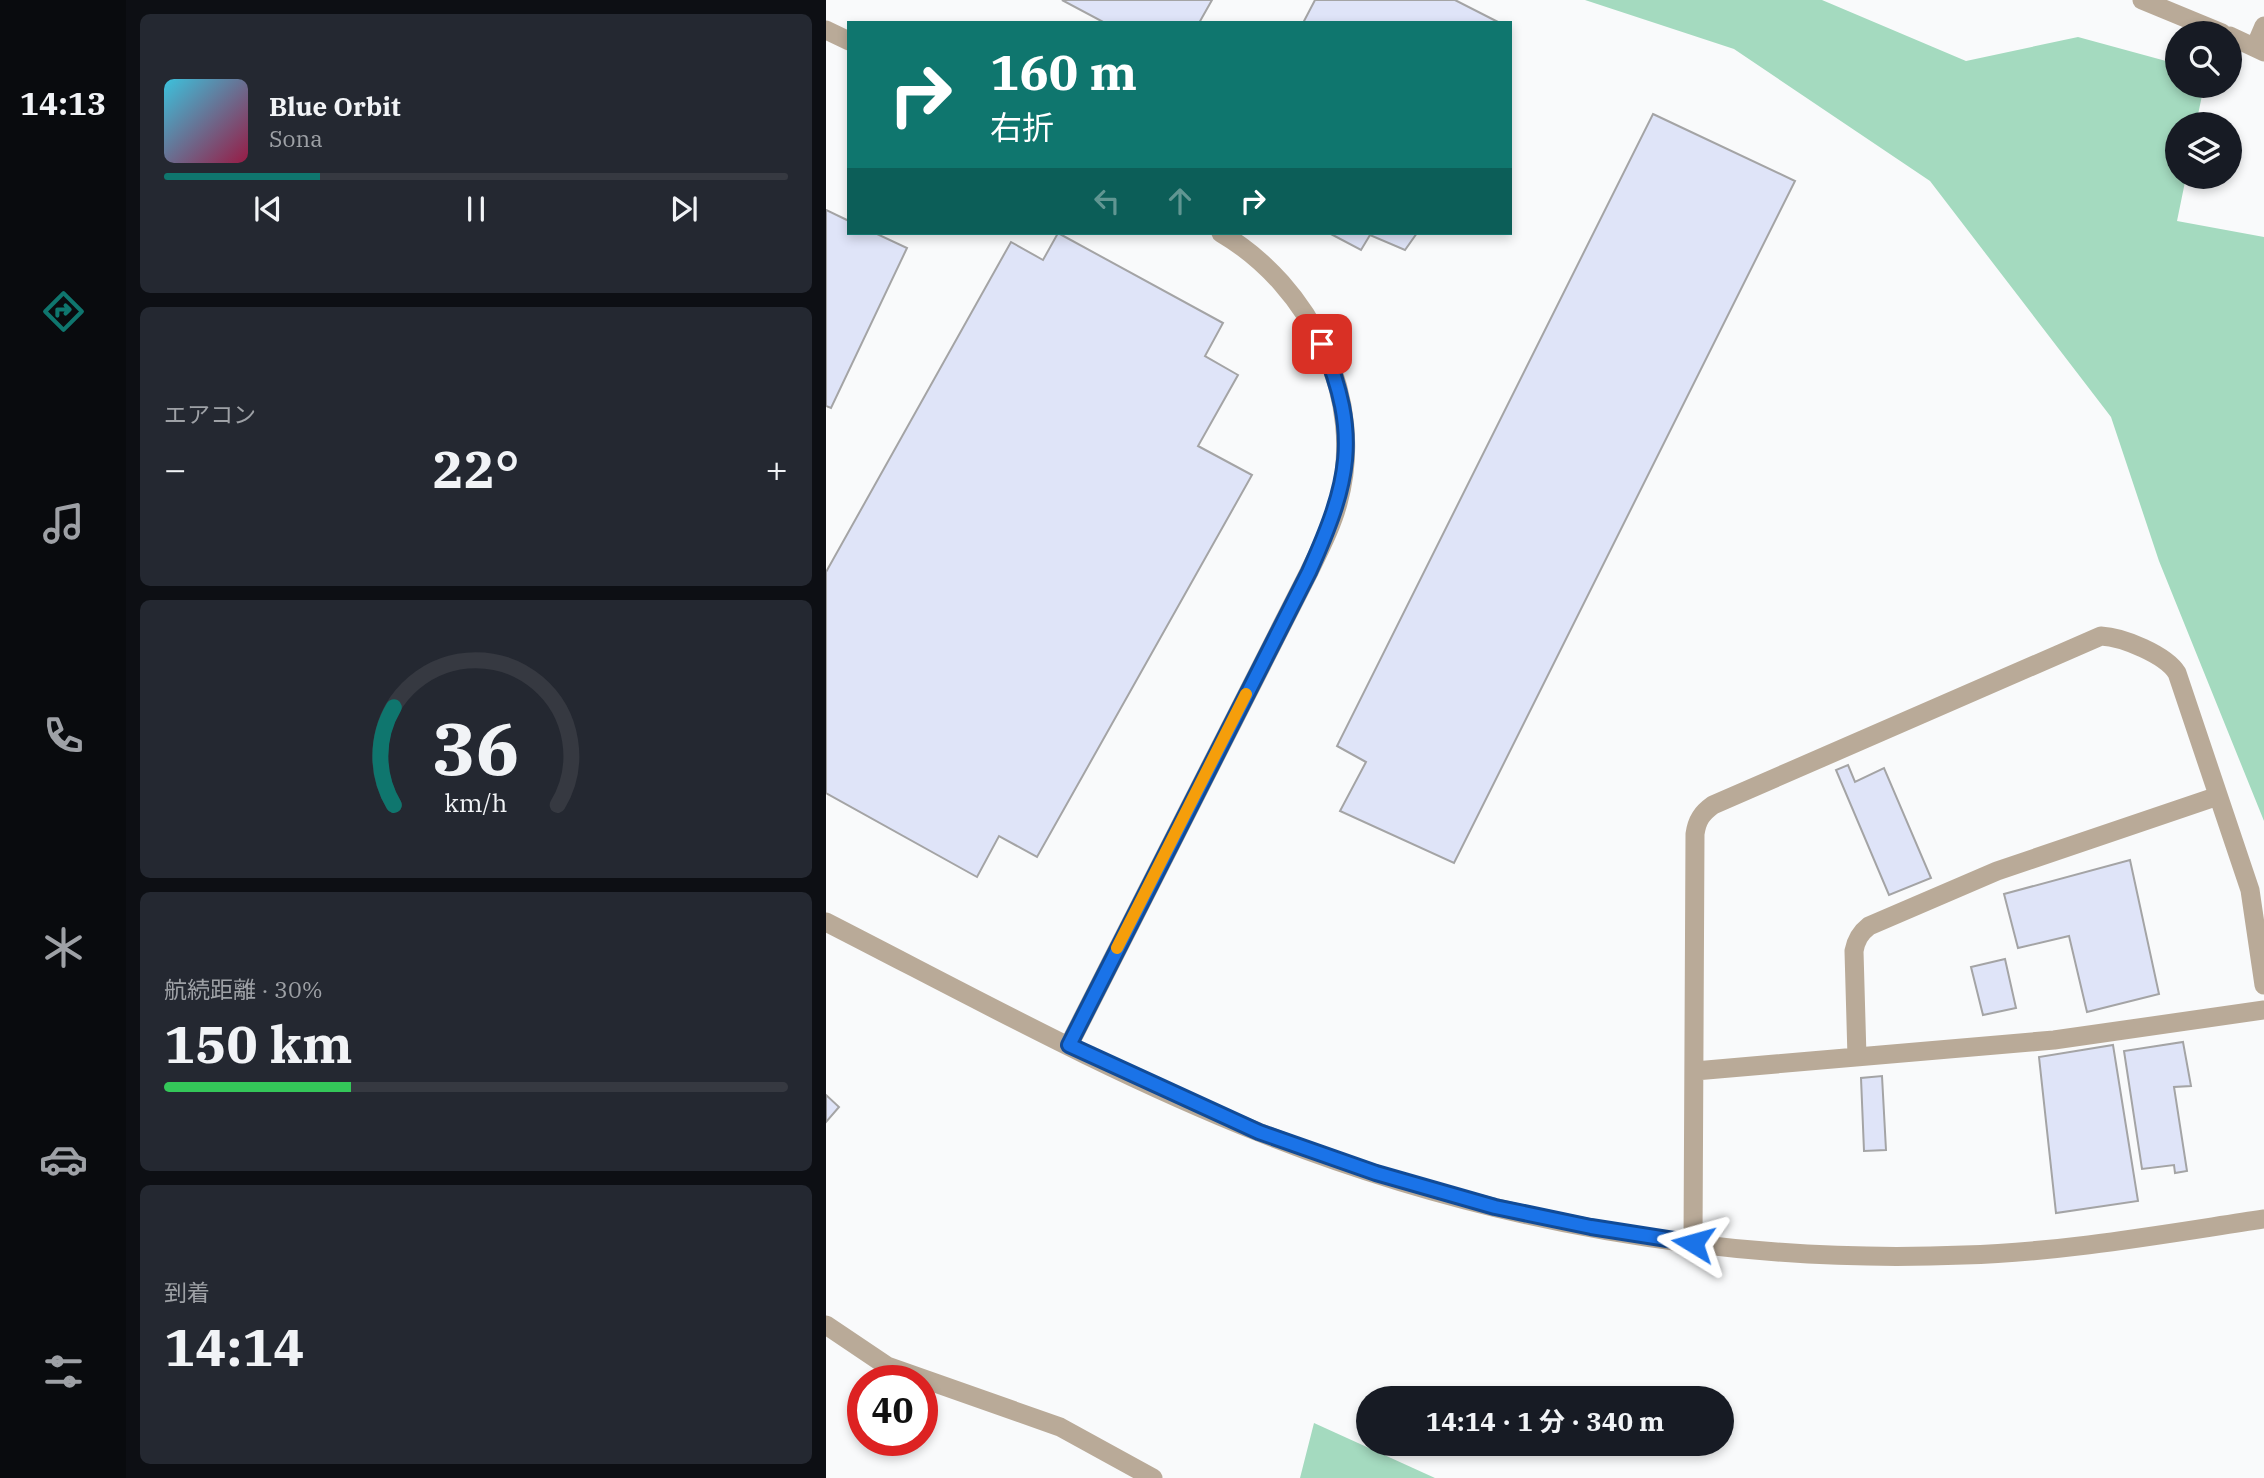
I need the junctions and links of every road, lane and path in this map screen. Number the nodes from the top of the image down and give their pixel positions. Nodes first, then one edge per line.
1 (2142, 0) edge
2 (2193, 21) edge
3 (2264, 26) edge
4 (826, 30) edge
5 (847, 40) edge
6 (2242, 41) edge
7 (2260, 49) edge
8 (1224, 235) edge
9 (2218, 796) junction
10 (826, 922) edge
11 (2264, 985) edge
12 (2264, 1010) edge
13 (1069, 1045) junction
14 (1857, 1057) junction
15 (1695, 1071) junction
16 (2264, 1219) edge
17 (1693, 1243) junction
18 (826, 1325) edge
19 (1153, 1478) edge

1 - 2 street
3 - 7 street
4 - 5 street
6 - 7 street
8 - 13 street
9 - 11 street
9 - 14 street
9 - 15 street
10 - 13 street
12 - 14 street
13 - 17 street
14 - 15 street
15 - 17 street
16 - 17 street
18 - 19 street

